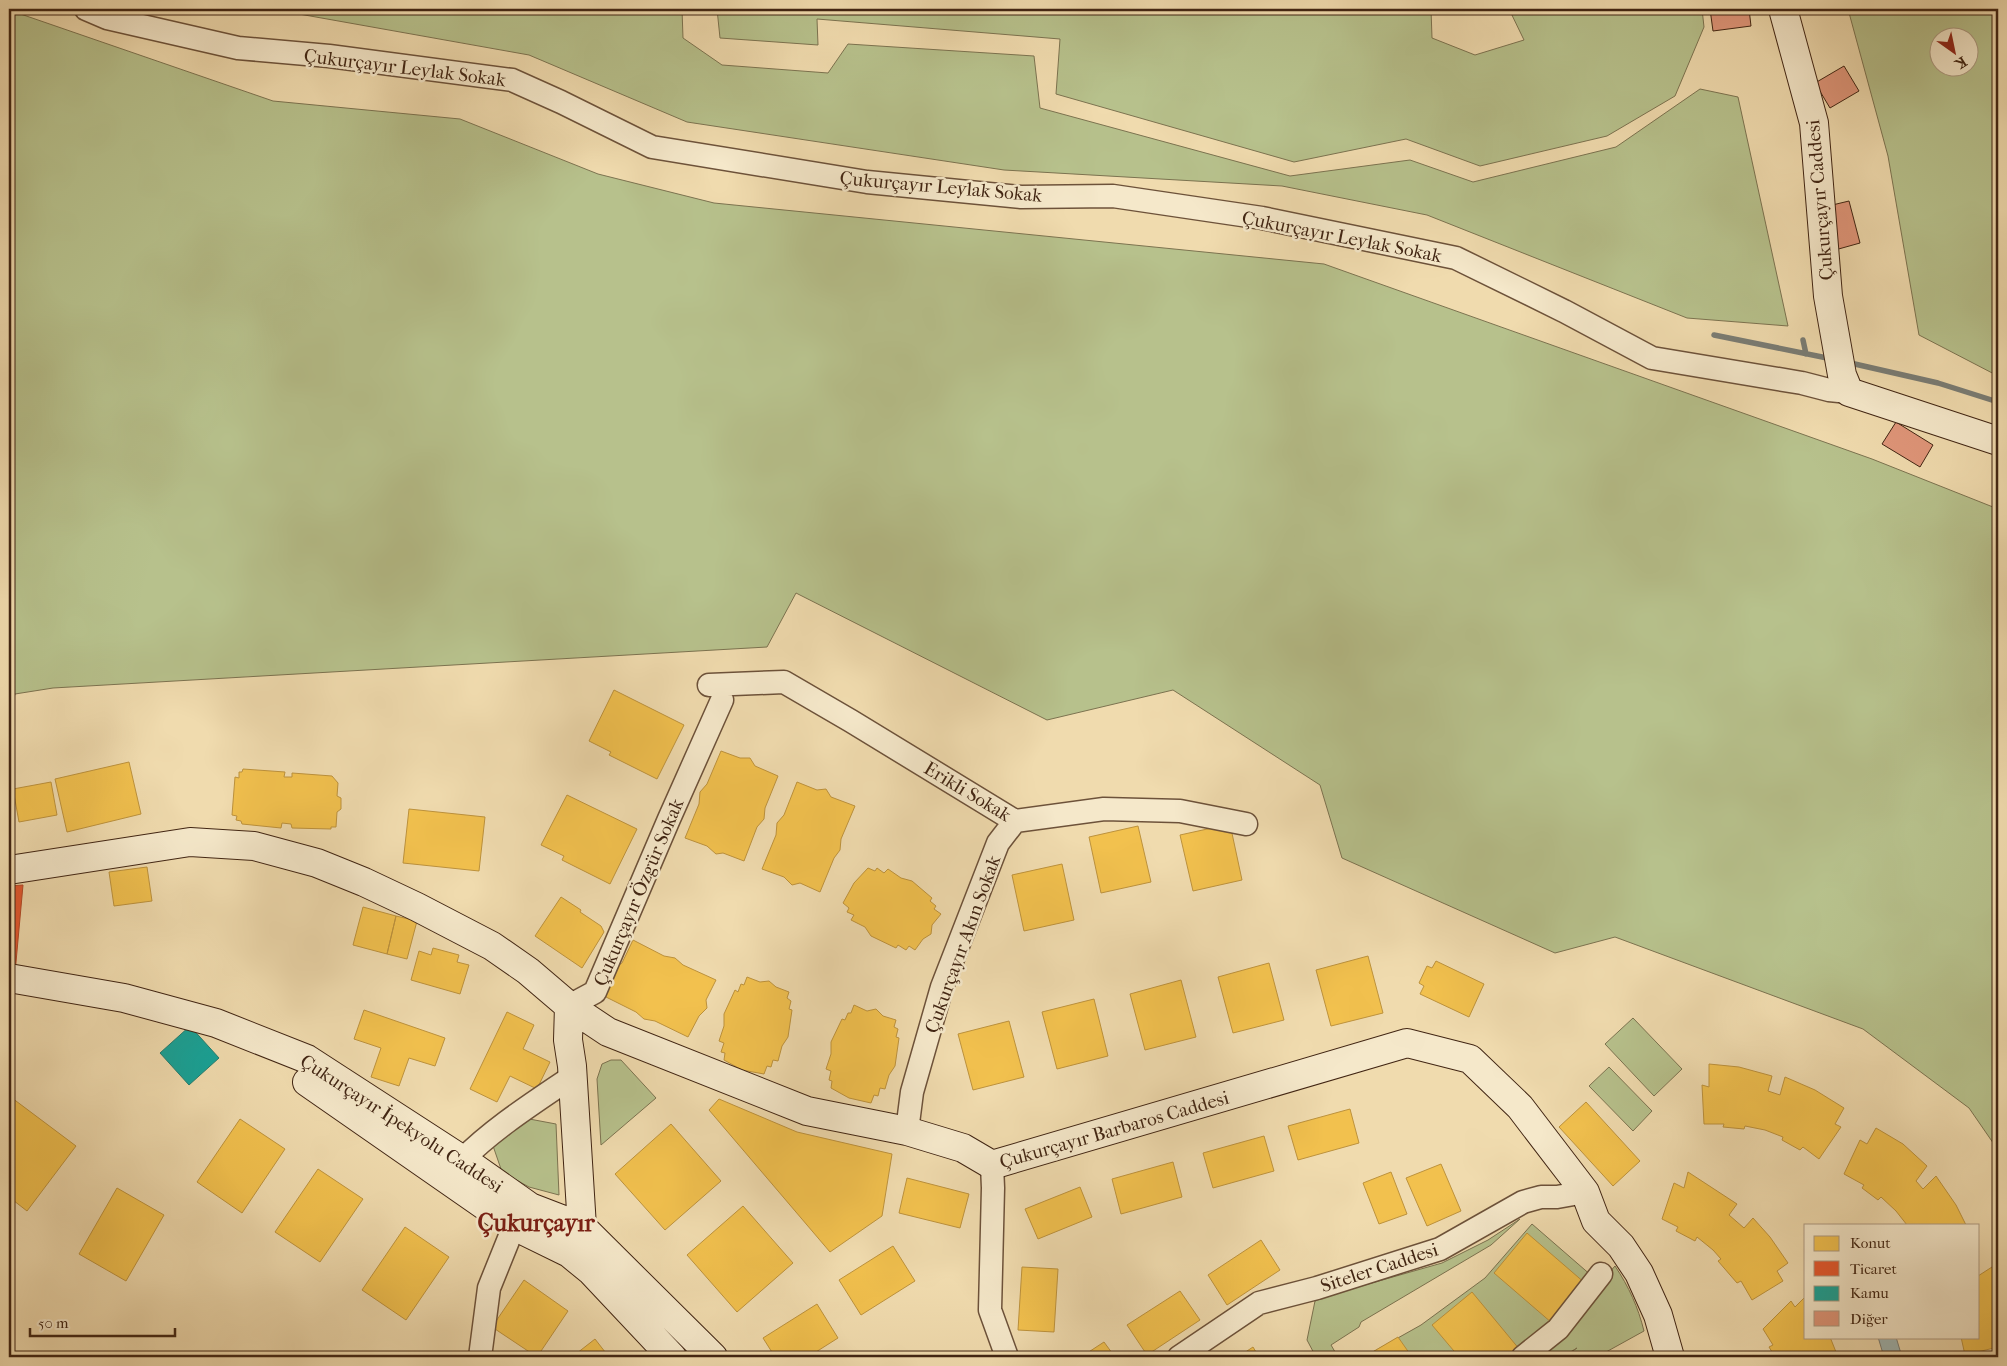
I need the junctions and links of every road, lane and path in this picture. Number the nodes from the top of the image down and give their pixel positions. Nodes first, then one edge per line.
1 (86, 9) edge
2 (1783, 9) edge
3 (1846, 383) junction
4 (1998, 441) edge
5 (716, 693) joint
6 (1015, 821) junction
7 (1246, 824) dead end
8 (9, 870) edge
9 (9, 978) edge
10 (569, 1006) junction
11 (216, 1023) junction
12 (572, 1076) junction
13 (907, 1131) junction
14 (462, 1160) junction
15 (992, 1165) junction
16 (1585, 1192) junction
17 (514, 1226) junction
18 (582, 1227) junction
19 (569, 1253) junction
20 (1601, 1274) dead end
21 (480, 1357) edge
22 (672, 1357) edge
23 (713, 1357) edge
24 (1007, 1357) edge
25 (1179, 1357) edge
26 (1522, 1357) edge
27 (1670, 1357) edge

1 - 3 street, Çukurçayır Leylak Sokak
2 - 3 street, Çukurçayır Caddesi
3 - 4 street
5 - 6 street, Erikli Sokak
5 - 10 street, Çukurçayır Özgür Sokak
6 - 7 street, Erikli Sokak
6 - 13 street, Çukurçayır Akın Sokak
8 - 10 street, Çukurçayır Barbaros Caddesi
9 - 11 street, Çukurçayır İpekyolu Caddesi
10 - 12 street
10 - 13 street, Çukurçayır Barbaros Caddesi
11 - 14 street, Çukurçayır İpekyolu Caddesi
11 - 17 street, Çukurçayır İpekyolu Caddesi
12 - 14 street
12 - 18 street
13 - 15 street, Çukurçayır Barbaros Caddesi
14 - 18 street, Çukurçayır İpekyolu Caddesi
15 - 16 street, Çukurçayır Barbaros Caddesi
15 - 24 street
16 - 25 street, Siteler Caddesi
16 - 27 street, Çukurçayır Barbaros Caddesi
17 - 19 street, Çukurçayır İpekyolu Caddesi
17 - 21 street
18 - 19 street
18 - 23 street, Çukurçayır İpekyolu Caddesi
19 - 22 street, Çukurçayır İpekyolu Caddesi
20 - 26 street

